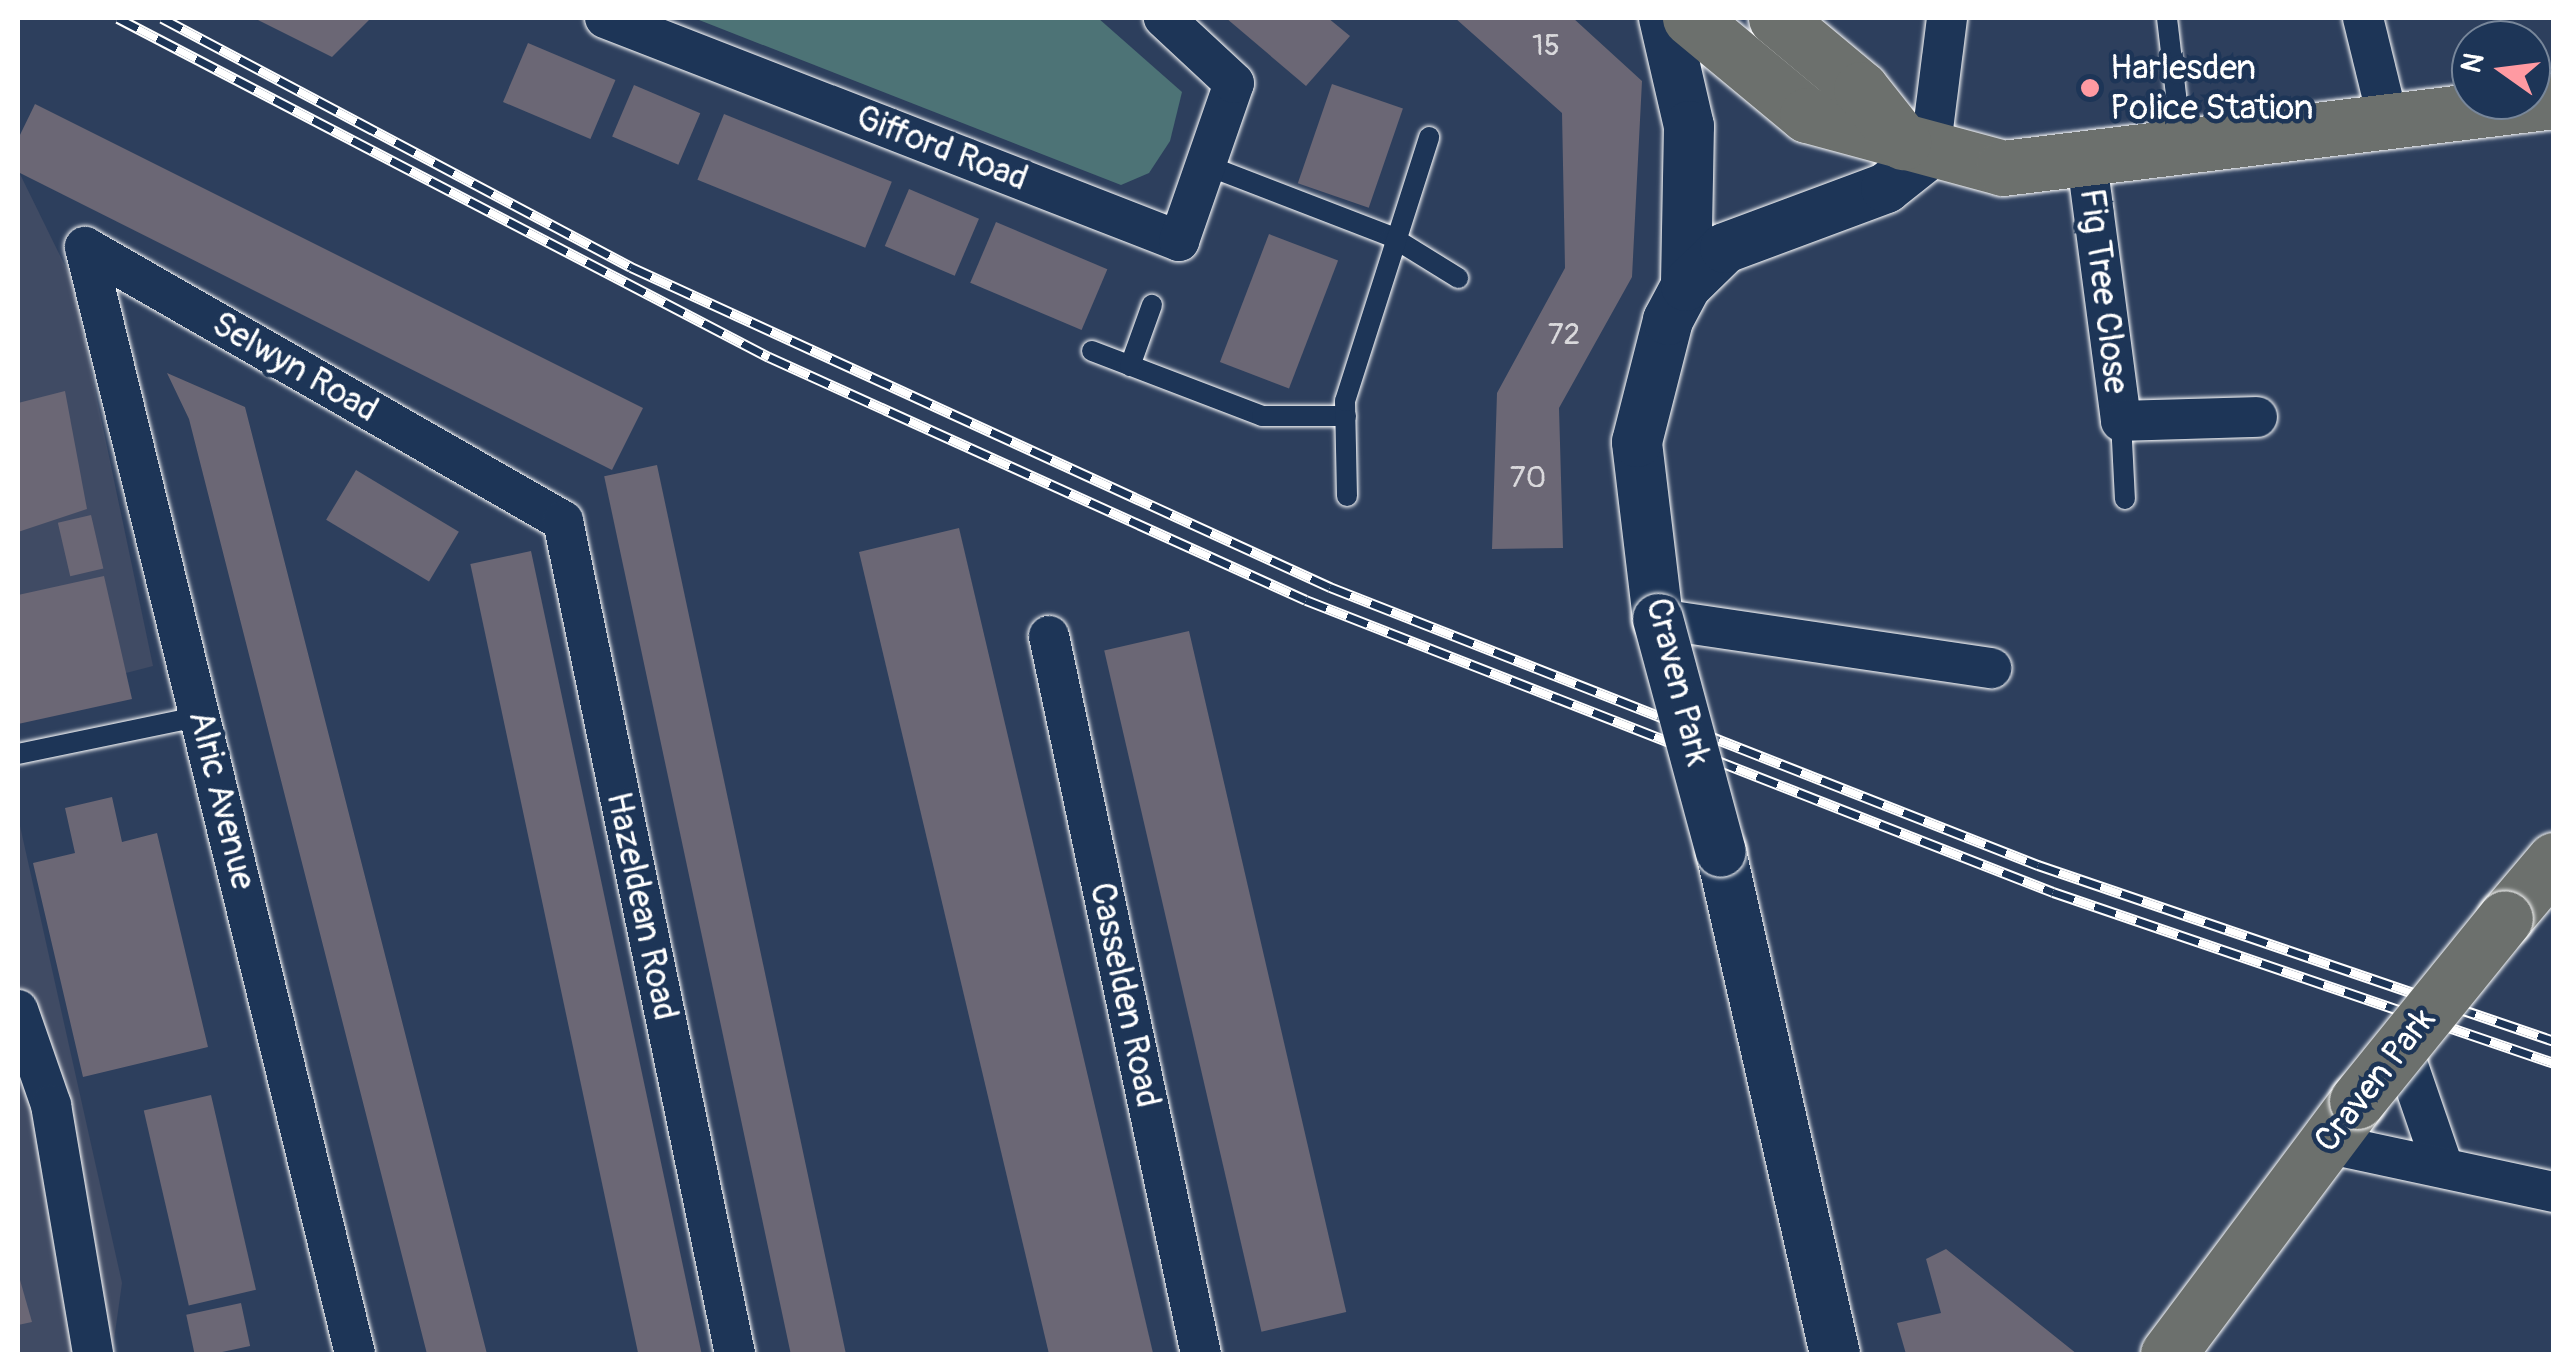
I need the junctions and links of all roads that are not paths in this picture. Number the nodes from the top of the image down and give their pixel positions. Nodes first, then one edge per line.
1 (605, 18) edge
2 (1164, 18) edge
3 (1664, 18) edge
4 (1690, 18) edge
5 (1776, 18) edge
6 (1948, 18) edge
7 (2166, 18) edge
8 (2363, 18) edge
9 (2554, 101) edge
10 (2388, 120) junction
11 (1429, 138) dead end
12 (1916, 147) junction
13 (2182, 153) junction
14 (1216, 155) junction
15 (2087, 162) junction
16 (1392, 237) junction
17 (85, 247) joint
18 (1458, 278) dead end
19 (1686, 286) junction
20 (1152, 304) dead end
21 (1092, 352) dead end
22 (1130, 366) junction
23 (1346, 416) junction
24 (2257, 417) dead end
25 (2120, 420) junction
26 (506, 488) joint
27 (1347, 496) dead end
28 (2125, 499) dead end
29 (1658, 619) junction
30 (1049, 636) dead end
31 (1992, 668) dead end
32 (202, 716) junction
33 (18, 754) edge
34 (2554, 860) edge
35 (18, 1010) edge
36 (2401, 1046) junction
37 (2341, 1122) junction
38 (2441, 1161) junction
39 (2554, 1192) edge
40 (93, 1354) edge
41 (355, 1354) edge
42 (736, 1354) edge
43 (1201, 1354) edge
44 (1835, 1354) edge
45 (2168, 1354) edge

1 - 14 street, Gifford Road
2 - 14 street
3 - 19 street
4 - 12 main road
5 - 12 main road
6 - 12 street
7 - 13 lane
8 - 10 street
9 - 10 main road
10 - 13 main road
11 - 16 lane
12 - 15 main road
12 - 19 street, Craven Park
13 - 15 main road
14 - 16 lane
15 - 25 street, Fig Tree Close
16 - 18 lane
16 - 23 lane
17 - 26 street, Selwyn Road
17 - 32 street, Alric Avenue
19 - 29 street, Craven Park
20 - 22 lane
21 - 22 lane
22 - 23 lane
23 - 27 lane
24 - 25 street, Fig Tree Close
25 - 28 lane, Fig Tree Close
26 - 42 street, Hazeldean Road
29 - 31 street
29 - 44 street, Craven Park, bridge
30 - 43 street, Casselden Road
32 - 33 lane
32 - 41 street, Alric Avenue
34 - 36 main road, Craven Park, bridge
35 - 40 street
36 - 37 main road, Craven Park, bridge
36 - 38 street
37 - 38 street
37 - 45 main road, Craven Park
38 - 39 street

